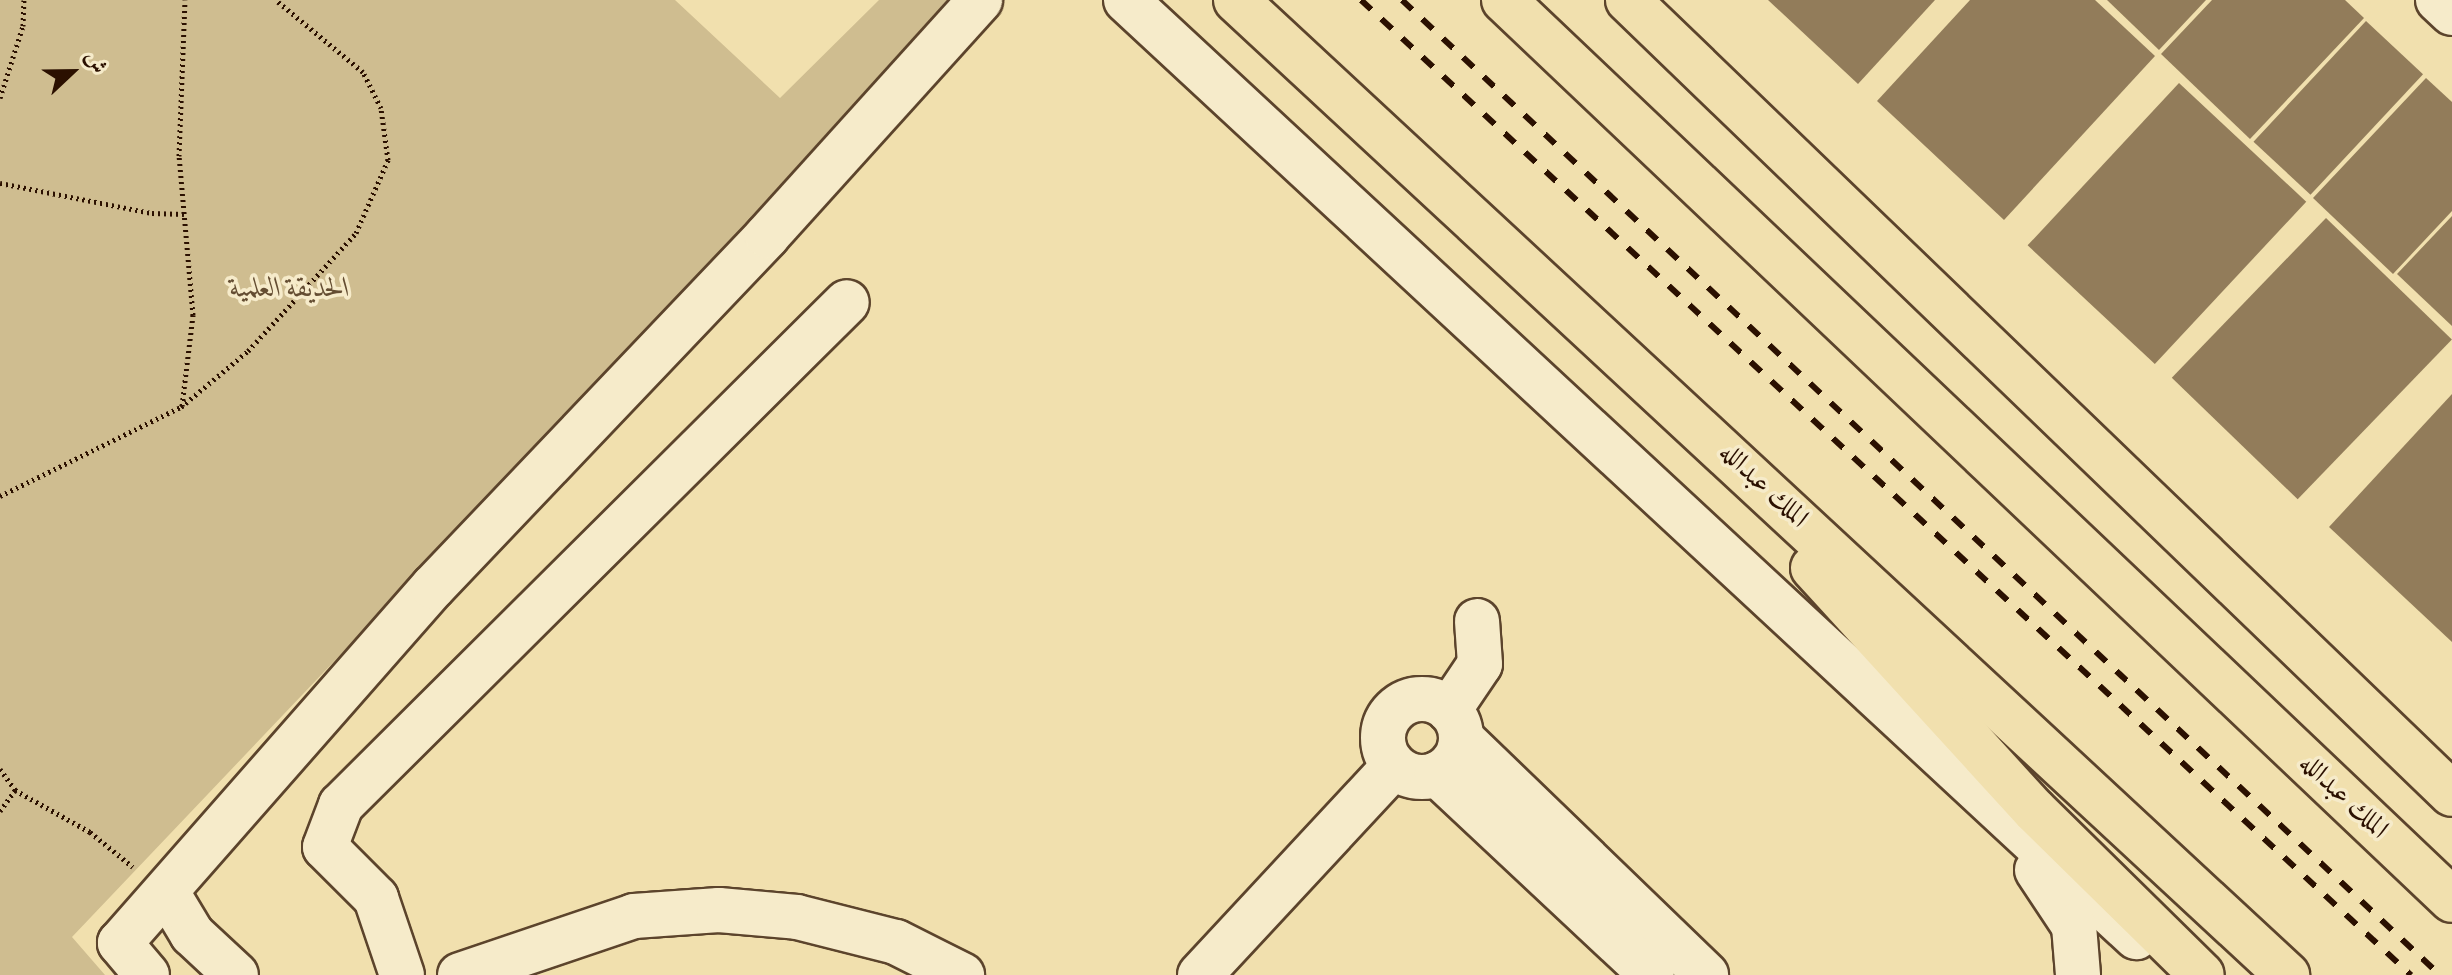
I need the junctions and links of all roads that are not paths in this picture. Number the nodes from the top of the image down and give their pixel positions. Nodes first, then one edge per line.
1 (980, 0) edge
2 (1126, 0) edge
3 (1236, 0) edge
4 (1504, 0) edge
5 (1536, 0) edge
6 (1628, 0) edge
7 (2438, 0) edge
8 (2452, 13) edge
9 (847, 302) dead end
10 (1587, 322) junction
11 (2010, 483) junction
12 (1477, 621) dead end
13 (1456, 725) junction
14 (1394, 766) junction
15 (1437, 774) junction
16 (2452, 794) edge
17 (2000, 815) junction
18 (168, 894) junction
19 (2452, 900) edge
20 (134, 959) edge
21 (236, 975) edge
22 (402, 975) edge
23 (460, 975) edge
24 (962, 975) edge
25 (1200, 975) edge
26 (1652, 975) edge
27 (1706, 975) edge
28 (2078, 975) edge
29 (2178, 975) edge
30 (2202, 975) edge
31 (2287, 975) edge

1 - 18 street
2 - 17 street
3 - 10 main road, الملك عبدالله
4 - 11 main road, الملك عبدالله
5 - 11 main road
6 - 16 main road
7 - 8 street
9 - 22 street
10 - 30 main road
10 - 31 main road, الملك عبدالله
11 - 19 main road, الملك عبدالله
12 - 13 street
13 - 14 street
13 - 15 street
13 - 27 street
14 - 15 street
14 - 25 street
15 - 26 street
17 - 28 street
17 - 29 street
18 - 20 street
18 - 21 street
23 - 24 street

